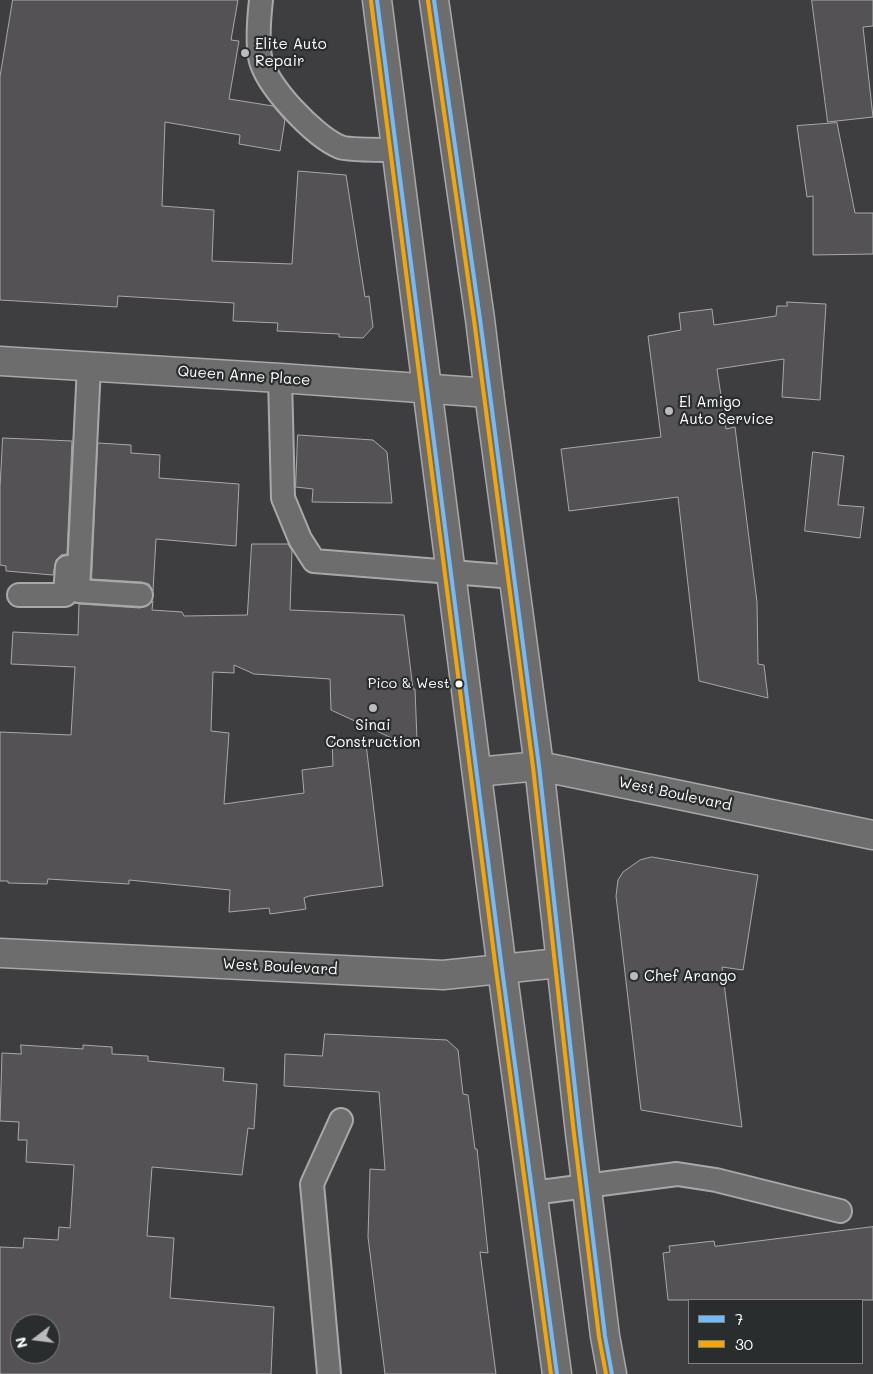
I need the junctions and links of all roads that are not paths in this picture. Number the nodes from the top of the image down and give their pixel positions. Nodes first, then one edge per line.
1 (261, 0) edge
2 (377, 0) edge
3 (434, 0) edge
4 (397, 150) junction
5 (0, 361) edge
6 (84, 366) junction
7 (280, 378) junction
8 (427, 388) junction
9 (488, 393) junction
10 (451, 572) junction
11 (514, 577) junction
12 (19, 595) dead end
13 (141, 595) dead end
14 (539, 766) junction
15 (477, 772) junction
16 (873, 835) edge
17 (0, 952) edge
18 (560, 963) junction
19 (502, 969) junction
20 (341, 1120) dead end
21 (586, 1187) junction
22 (534, 1193) junction
23 (840, 1211) dead end
24 (328, 1374) edge
25 (557, 1374) edge
26 (612, 1374) edge

1 - 4 lane
2 - 4 main road
3 - 9 main road
4 - 8 main road
5 - 6 main road, Queen Anne Place
6 - 7 main road, Queen Anne Place
6 - 12 lane
6 - 13 lane
7 - 8 main road, Queen Anne Place
7 - 10 lane
8 - 9 main road, Queen Anne Place
8 - 10 main road
9 - 11 main road
10 - 11 lane
10 - 15 main road
11 - 14 main road
14 - 15 main road, West Boulevard
14 - 16 main road, West Boulevard
14 - 18 main road
15 - 19 main road
17 - 19 main road, West Boulevard
18 - 19 main road, West Boulevard
18 - 21 main road
19 - 22 main road
20 - 24 lane
21 - 22 lane
21 - 23 lane
21 - 26 main road
22 - 25 main road

